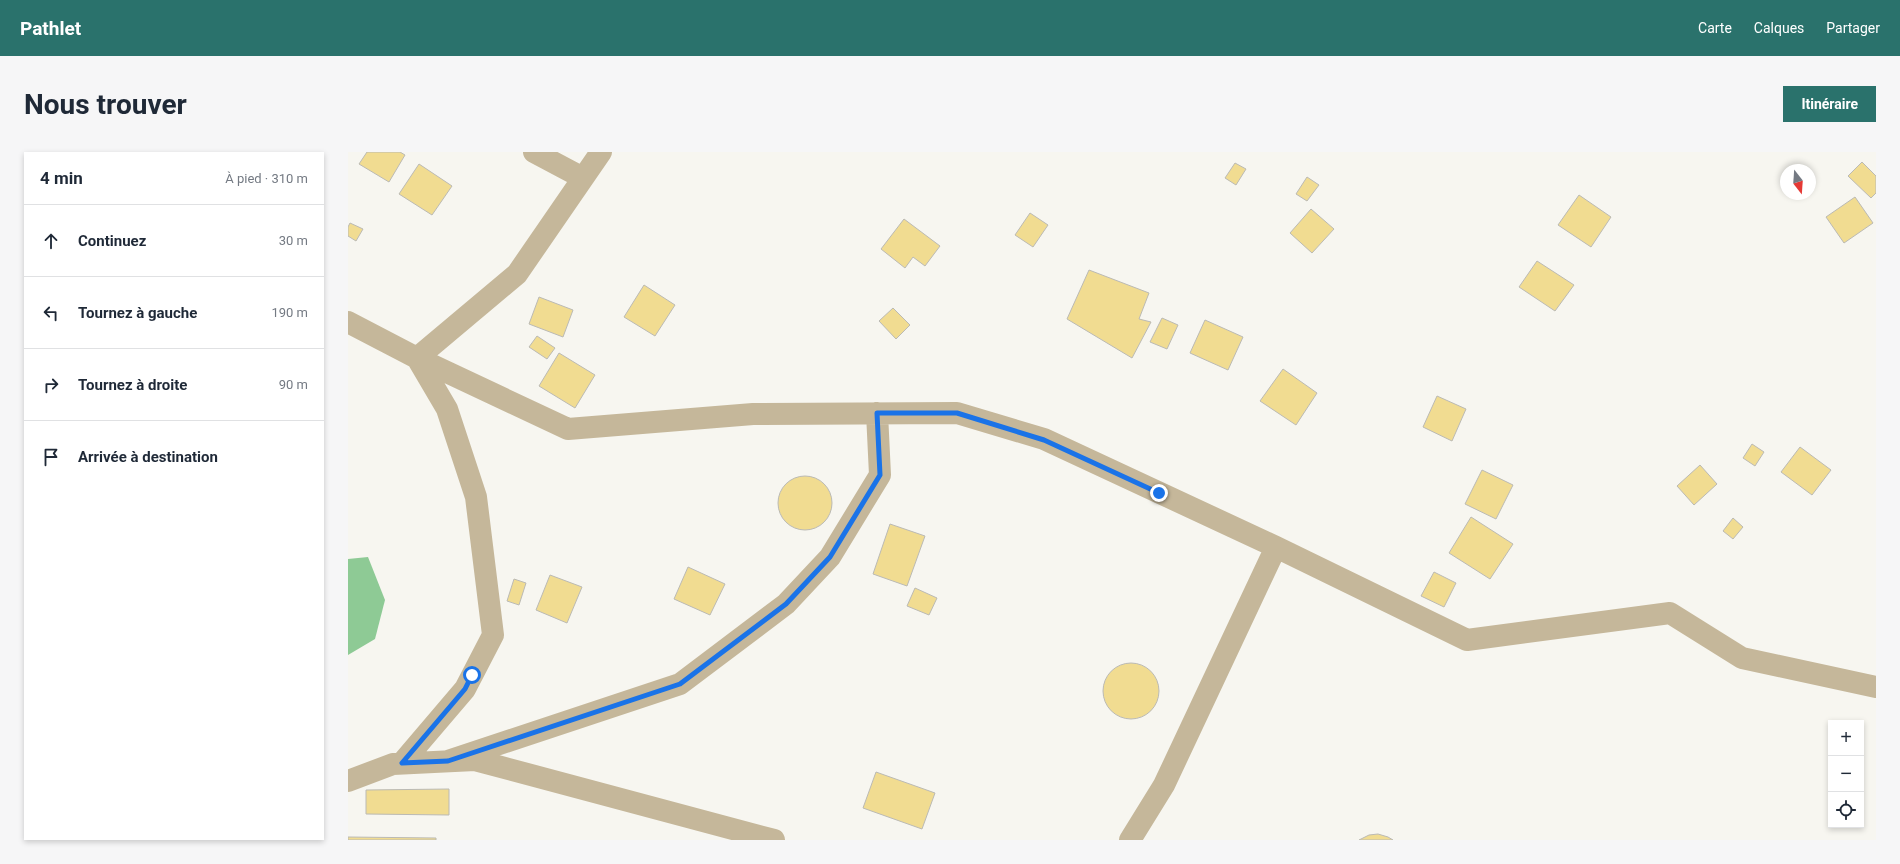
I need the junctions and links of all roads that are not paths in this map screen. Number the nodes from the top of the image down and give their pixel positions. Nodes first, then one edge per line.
1 (534, 152) edge
2 (601, 152) edge
3 (583, 178) junction
4 (348, 322) edge
5 (417, 358) junction
6 (877, 413) junction
7 (1276, 547) junction
8 (1876, 687) edge
9 (448, 761) junction
10 (402, 763) junction
11 (348, 781) edge
12 (774, 840) edge
13 (1130, 840) edge

1 - 3 street
2 - 3 street
3 - 5 street
4 - 5 street
5 - 6 street
5 - 10 street
6 - 7 street
6 - 9 street
7 - 8 street
7 - 13 street
9 - 10 street
9 - 12 street
10 - 11 street

